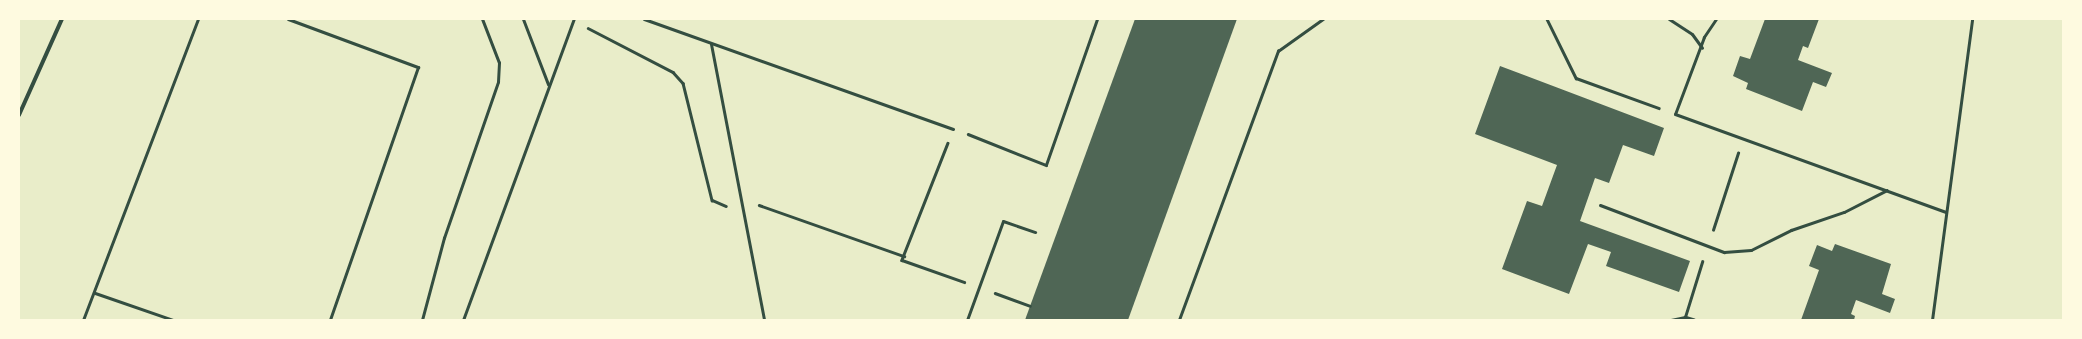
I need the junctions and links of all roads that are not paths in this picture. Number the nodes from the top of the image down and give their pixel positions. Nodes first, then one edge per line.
1 (62, 19) edge
2 (198, 19) edge
3 (288, 19) edge
4 (522, 19) edge
5 (574, 19) edge
6 (644, 19) edge
7 (1669, 19) edge
8 (1716, 19) edge
9 (1972, 19) edge
10 (711, 44) junction
11 (1702, 48) junction
12 (548, 84) junction
13 (19, 115) edge
14 (953, 129) road end
15 (1887, 190) junction
16 (1600, 205) dead end
17 (1946, 212) junction
18 (1035, 232) dead end
19 (95, 294) junction
20 (83, 320) edge
21 (173, 320) edge
22 (330, 320) edge
23 (463, 320) edge
24 (764, 320) edge
25 (967, 320) edge
26 (1932, 320) edge

1 - 13 street
2 - 19 lane
3 - 22 lane
4 - 12 lane
5 - 12 lane
6 - 10 lane
7 - 11 lane
8 - 11 lane
9 - 17 lane
10 - 14 lane
10 - 24 lane
11 - 15 lane
12 - 23 lane
15 - 16 lane
15 - 17 lane
17 - 26 lane
18 - 25 lane
19 - 20 lane
19 - 21 lane

